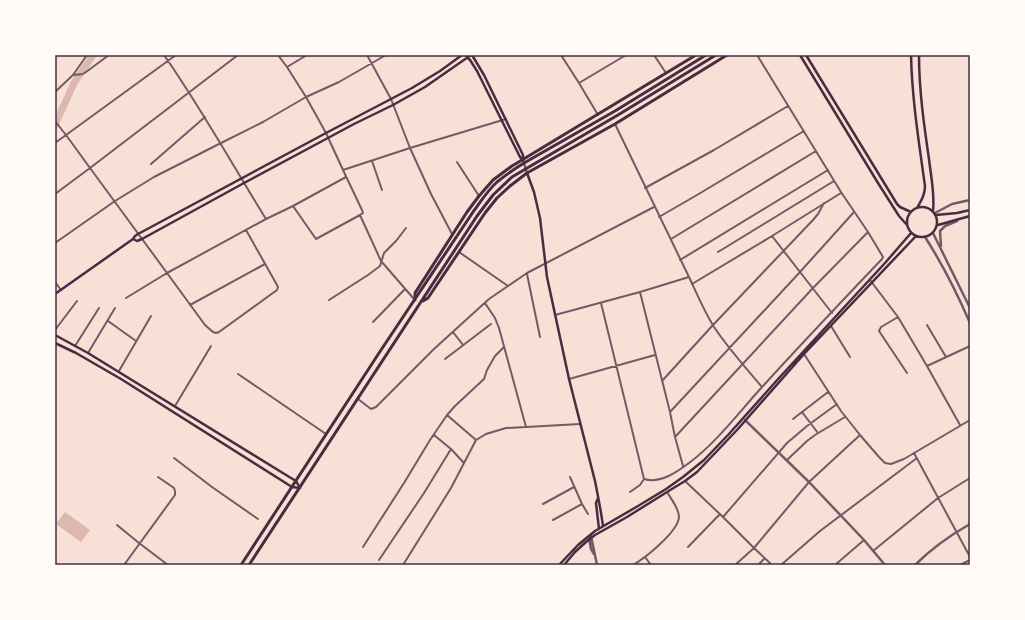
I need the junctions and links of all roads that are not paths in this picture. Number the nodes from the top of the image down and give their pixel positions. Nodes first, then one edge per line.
1 (87, 55) edge
2 (109, 55) edge
3 (164, 55) edge
4 (176, 55) edge
5 (238, 55) edge
6 (278, 55) edge
7 (308, 55) edge
8 (366, 55) edge
9 (386, 55) edge
10 (462, 55) edge
11 (471, 55) edge
12 (562, 55) edge
13 (626, 55) edge
14 (654, 55) edge
15 (696, 55) edge
16 (706, 55) edge
17 (716, 55) edge
18 (727, 55) edge
19 (757, 55) edge
20 (800, 55) edge
21 (806, 55) edge
22 (911, 55) edge
23 (920, 55) edge
24 (466, 56) edge
25 (168, 61) junction
26 (372, 64) junction
27 (287, 67) junction
28 (666, 73) junction
29 (75, 75) junction
30 (579, 83) junction
31 (55, 92) edge
32 (190, 92) junction
33 (306, 97) junction
34 (390, 99) junction
35 (393, 105) junction
36 (789, 106) junction
37 (598, 115) junction
38 (205, 117) junction
39 (506, 119) junction
40 (502, 120) junction
41 (55, 121) edge
42 (614, 124) junction
43 (804, 131) junction
44 (326, 133) junction
45 (66, 135) junction
46 (329, 138) junction
47 (221, 142) junction
48 (55, 143) edge
49 (410, 148) junction
50 (816, 151) junction
51 (523, 160) junction
52 (372, 161) junction
53 (457, 162) dead end
54 (150, 164) dead end
55 (90, 168) junction
56 (344, 170) junction
57 (828, 170) junction
58 (528, 173) junction
59 (346, 177) junction
60 (241, 178) junction
61 (834, 181) junction
62 (244, 183) junction
63 (645, 188) junction
64 (382, 190) dead end
65 (841, 192) junction
66 (55, 194) edge
67 (479, 196) junction
68 (970, 200) edge
69 (115, 201) junction
70 (824, 203) junction
71 (293, 206) junction
72 (654, 206) junction
73 (917, 208) junction
74 (970, 210) edge
75 (854, 212) junction
76 (911, 212) junction
77 (935, 213) junction
78 (360, 215) junction
79 (966, 216) junction
80 (970, 216) edge
81 (660, 217) junction
82 (266, 219) junction
83 (907, 225) junction
84 (938, 225) junction
85 (406, 228) dead end
86 (246, 230) junction
87 (868, 232) junction
88 (912, 233) junction
89 (933, 233) junction
90 (138, 234) junction
91 (452, 235) junction
92 (772, 236) junction
93 (916, 236) junction
94 (925, 237) junction
95 (133, 239) junction
96 (142, 239) junction
97 (671, 239) junction
98 (55, 243) edge
99 (941, 247) junction
100 (459, 252) junction
101 (718, 252) dead end
102 (783, 252) junction
103 (680, 260) junction
104 (381, 261) junction
105 (546, 263) junction
106 (265, 264) junction
107 (800, 272) junction
108 (167, 273) junction
109 (527, 273) junction
110 (689, 278) junction
111 (871, 281) junction
112 (55, 282) edge
113 (692, 284) junction
114 (508, 286) junction
115 (813, 288) junction
116 (405, 289) junction
117 (61, 290) junction
118 (640, 292) junction
119 (55, 294) edge
120 (126, 298) dead end
121 (328, 300) dead end
122 (415, 300) junction
123 (77, 301) dead end
124 (422, 302) junction
125 (485, 302) junction
126 (601, 303) junction
127 (190, 305) junction
128 (99, 308) dead end
129 (115, 308) dead end
130 (970, 308) edge
131 (832, 312) junction
132 (555, 315) junction
133 (151, 316) dead end
134 (898, 317) junction
135 (108, 321) junction
136 (372, 322) dead end
137 (970, 323) edge
138 (491, 324) dead end
139 (713, 325) junction
140 (927, 325) dead end
141 (831, 326) junction
142 (55, 330) edge
143 (453, 332) junction
144 (55, 335) edge
145 (540, 337) dead end
146 (136, 341) junction
147 (55, 343) edge
148 (463, 345) junction
149 (75, 346) junction
150 (211, 346) dead end
151 (970, 346) edge
152 (504, 347) junction
153 (730, 347) junction
154 (88, 353) junction
155 (804, 354) junction
156 (655, 355) junction
157 (946, 357) junction
158 (850, 358) dead end
159 (445, 359) dead end
160 (743, 364) junction
161 (616, 366) junction
162 (927, 366) junction
163 (119, 371) junction
164 (907, 372) dead end
165 (238, 374) dead end
166 (569, 379) junction
167 (662, 381) junction
168 (762, 387) junction
169 (828, 391) junction
170 (358, 399) junction
171 (837, 404) junction
172 (175, 406) junction
173 (670, 412) junction
174 (802, 412) junction
175 (447, 416) junction
176 (845, 416) junction
177 (745, 419) junction
178 (793, 419) dead end
179 (970, 420) edge
180 (810, 423) junction
181 (580, 424) junction
182 (960, 425) junction
183 (526, 427) junction
184 (818, 433) junction
185 (326, 434) junction
186 (434, 435) junction
187 (860, 435) junction
188 (675, 437) junction
189 (476, 440) junction
190 (451, 449) junction
191 (779, 452) junction
192 (914, 453) junction
193 (174, 458) dead end
194 (917, 458) junction
195 (787, 460) junction
196 (464, 463) junction
197 (683, 466) junction
198 (158, 477) dead end
199 (570, 477) dead end
200 (970, 478) edge
201 (644, 479) junction
202 (296, 481) junction
203 (685, 481) junction
204 (809, 482) junction
205 (292, 487) junction
206 (574, 487) junction
207 (300, 488) junction
208 (630, 492) dead end
209 (667, 492) junction
210 (598, 498) junction
211 (938, 498) junction
212 (543, 504) dead end
213 (582, 504) junction
214 (588, 514) dead end
215 (720, 514) junction
216 (840, 515) junction
217 (723, 517) junction
218 (258, 520) dead end
219 (553, 520) dead end
220 (970, 524) edge
221 (117, 525) dead end
222 (604, 526) junction
223 (599, 528) junction
224 (604, 530) junction
225 (600, 532) junction
226 (956, 532) junction
227 (590, 537) junction
228 (864, 540) junction
229 (139, 543) junction
230 (363, 547) dead end
231 (688, 547) dead end
232 (754, 548) junction
233 (873, 550) junction
234 (645, 557) junction
235 (970, 557) edge
236 (765, 558) junction
237 (380, 560) dead end
238 (970, 560) edge
239 (124, 565) edge
240 (168, 565) edge
241 (241, 565) edge
242 (249, 565) edge
243 (403, 565) edge
244 (559, 565) edge
245 (564, 565) edge
246 (597, 565) edge
247 (633, 565) edge
248 (651, 565) edge
249 (735, 565) edge
250 (758, 565) edge
251 (772, 565) edge
252 (781, 565) edge
253 (835, 565) edge
254 (885, 565) edge
255 (915, 565) edge
256 (960, 565) edge

1 - 29 street
2 - 29 street
3 - 25 street
4 - 25 street
5 - 32 street
6 - 27 street
7 - 27 street
8 - 26 street
9 - 26 street
10 - 34 main road
11 - 24 main road
11 - 39 main road
12 - 30 street
13 - 30 street
14 - 28 street
15 - 28 main road
16 - 122 main road
17 - 124 main road
18 - 42 main road
19 - 36 street
20 - 83 main road
21 - 76 main road
22 - 73 main road
23 - 77 main road
24 - 35 main road
24 - 40 main road
25 - 32 street
25 - 45 street
26 - 33 street
26 - 34 street
27 - 33 street
28 - 37 main road
29 - 31 street
30 - 37 street
32 - 38 street
32 - 55 street
33 - 44 street
33 - 47 street
34 - 35 street
34 - 44 main road
35 - 46 main road
35 - 49 street
36 - 43 street
36 - 63 street
37 - 51 main road
38 - 47 street
38 - 54 street
39 - 40 street
39 - 51 main road
40 - 49 street
40 - 51 main road
41 - 45 street
42 - 58 main road
42 - 63 street
43 - 50 street
43 - 81 street
44 - 46 street
44 - 60 main road
45 - 48 street
45 - 55 street
46 - 56 street
46 - 62 main road
47 - 60 street
47 - 69 street
49 - 52 street
49 - 91 street
50 - 57 street
50 - 97 street
51 - 58 street
51 - 67 main road
52 - 56 street
52 - 64 street
53 - 67 street
55 - 66 street
55 - 69 street
56 - 59 street
57 - 61 street
57 - 103 street
58 - 100 main road
58 - 105 main road
59 - 71 street
59 - 78 street
60 - 62 street
60 - 90 main road
61 - 65 street
61 - 101 street
62 - 82 street
62 - 96 main road
63 - 72 street
65 - 70 street
65 - 75 street
67 - 91 main road
68 - 77 street
69 - 90 street
69 - 98 street
70 - 92 street
70 - 102 street
71 - 78 street
71 - 82 street
72 - 81 street
72 - 105 street
73 - 76 main road
73 - 77 main road
74 - 77 main road
75 - 87 street
75 - 107 street
76 - 83 main road
77 - 84 main road
78 - 104 street
79 - 80 main road
79 - 84 main road
79 - 99 street
81 - 97 street
82 - 86 street
83 - 88 main road
84 - 89 main road
85 - 104 street
86 - 106 street
86 - 108 street
87 - 115 street
87 - 131 street
88 - 93 main road
88 - 111 main road
89 - 94 main road
89 - 99 street
90 - 95 main road
90 - 96 street
91 - 122 main road
92 - 102 street
92 - 113 street
93 - 94 main road
93 - 111 main road
94 - 137 street
95 - 96 main road
95 - 117 main road
96 - 108 street
97 - 103 street
99 - 130 street
100 - 114 street
100 - 124 main road
102 - 107 street
102 - 139 street
103 - 110 street
104 - 116 street
104 - 121 street
105 - 109 street
105 - 132 main road
106 - 127 street
106 - 127 street
107 - 115 street
107 - 153 street
108 - 120 street
108 - 127 street
109 - 114 street
109 - 145 street
110 - 113 street
110 - 118 street
111 - 134 street
111 - 141 main road
111 - 177 main road
112 - 117 street
113 - 139 street
114 - 125 street
115 - 131 street
115 - 160 street
116 - 122 street
116 - 136 street
117 - 119 main road
118 - 126 street
118 - 156 street
122 - 185 main road
123 - 142 street
124 - 170 main road
125 - 143 street
125 - 152 street
126 - 132 street
126 - 161 street
128 - 149 street
129 - 135 street
131 - 168 street
132 - 166 main road
133 - 146 street
134 - 162 street
134 - 164 street
135 - 146 street
135 - 154 street
138 - 148 street
139 - 153 street
139 - 167 street
140 - 157 street
141 - 155 main road
141 - 158 street
143 - 148 street
143 - 170 street
144 - 149 main road
146 - 163 street
147 - 205 main road
148 - 159 street
149 - 154 main road
150 - 172 street
151 - 157 street
152 - 175 street
152 - 183 street
153 - 160 street
153 - 173 street
154 - 163 main road
155 - 169 street
155 - 177 main road
156 - 161 street
156 - 167 street
157 - 162 street
160 - 168 street
160 - 188 street
161 - 166 street
161 - 201 street
162 - 182 street
163 - 172 main road
165 - 185 street
166 - 181 main road
167 - 173 street
168 - 197 street
169 - 171 street
169 - 174 street
170 - 207 main road
171 - 176 street
171 - 180 street
172 - 202 main road
173 - 188 street
174 - 178 street
174 - 180 street
175 - 186 street
175 - 189 street
176 - 184 street
176 - 187 street
177 - 191 street
177 - 203 main road
177 - 222 main road
179 - 182 street
180 - 184 street
180 - 191 street
181 - 183 street
181 - 210 main road
182 - 192 street
183 - 189 street
184 - 195 street
185 - 202 main road
186 - 190 street
186 - 230 street
187 - 192 street
187 - 204 street
188 - 197 street
189 - 196 street
190 - 196 street
190 - 237 street
191 - 195 street
191 - 217 street
192 - 194 street
193 - 218 street
194 - 211 street
194 - 216 street
195 - 204 street
196 - 243 street
197 - 201 street
198 - 229 street
199 - 206 street
200 - 211 street
201 - 208 street
202 - 205 main road
202 - 207 main road
203 - 209 main road
203 - 215 street
204 - 216 street
204 - 232 street
205 - 207 main road
205 - 241 main road
206 - 212 street
206 - 213 street
207 - 242 main road
209 - 224 main road
209 - 234 street
210 - 222 main road
210 - 223 main road
211 - 226 street
211 - 233 street
213 - 214 street
213 - 219 street
215 - 217 street
215 - 231 street
216 - 228 street
216 - 252 street
217 - 232 street
220 - 226 street
221 - 229 street
222 - 223 main road
222 - 224 main road
223 - 225 main road
223 - 227 main road
224 - 225 main road
225 - 227 main road
226 - 235 street
226 - 255 street
227 - 244 main road
227 - 245 main road
227 - 246 street
228 - 233 street
228 - 253 street
229 - 239 street
229 - 240 street
232 - 236 street
232 - 249 street
233 - 254 street
234 - 247 street
234 - 248 street
236 - 250 street
236 - 251 street
238 - 256 street

